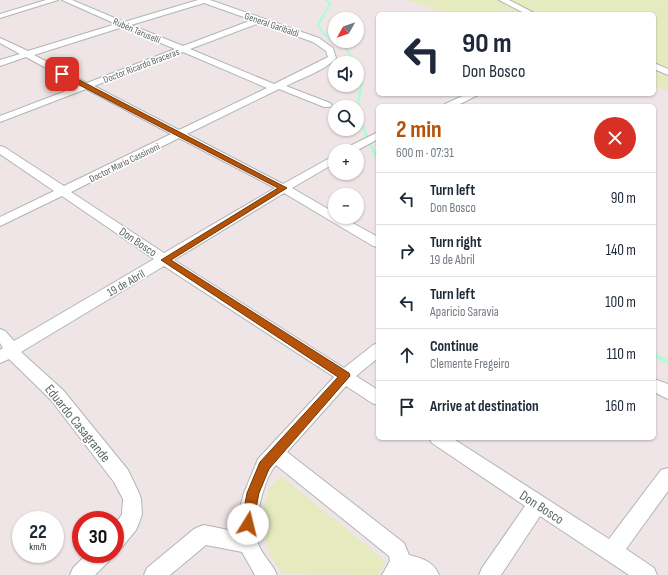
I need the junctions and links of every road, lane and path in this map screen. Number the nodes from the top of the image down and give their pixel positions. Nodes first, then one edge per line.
1 (18, 0) edge
2 (54, 0) edge
3 (66, 0) edge
4 (194, 0) edge
5 (204, 0) edge
6 (504, 0) edge
7 (33, 6) junction
8 (528, 12) edge
9 (0, 16) edge
10 (259, 20) junction
11 (123, 24) junction
12 (0, 40) edge
13 (183, 49) junction
14 (27, 54) junction
15 (332, 56) edge
16 (328, 60) edge
17 (0, 63) edge
18 (656, 67) edge
19 (668, 72) edge
20 (86, 86) junction
21 (277, 87) junction
22 (470, 96) edge
23 (327, 104) dead end
24 (452, 104) edge
25 (0, 119) edge
26 (180, 135) junction
27 (372, 138) edge
28 (361, 144) edge
29 (0, 149) edge
30 (328, 162) edge
31 (283, 188) junction
32 (63, 191) junction
33 (0, 222) edge
34 (376, 242) edge
35 (165, 260) junction
36 (0, 335) edge
37 (376, 351) edge
38 (6, 353) edge
39 (345, 376) junction
40 (656, 386) edge
41 (668, 392) edge
42 (376, 397) edge
43 (441, 440) edge
44 (274, 453) junction
45 (668, 476) edge
46 (537, 504) junction
47 (124, 529) edge
48 (248, 544) junction
49 (612, 552) junction
50 (93, 563) edge
51 (397, 569) edge
52 (80, 575) edge
53 (154, 575) edge
54 (267, 575) edge
55 (429, 575) edge
56 (489, 575) edge
57 (647, 575) edge

1 - 7 street
2 - 7 street
3 - 11 street, Rubén Taruselli
4 - 11 street
5 - 10 street, General Garibaldi
5 - 11 street
6 - 8 street
7 - 9 street
10 - 13 street, Doctor Ricardo Braceras
10 - 15 street, General Garibaldi
11 - 13 street, Rubén Taruselli
11 - 14 street
12 - 14 street
13 - 20 street, Doctor Ricardo Braceras
13 - 21 street, Rubén Taruselli
14 - 17 street
14 - 20 street
16 - 21 street, Doctor Mario Cassinoni
18 - 19 street
20 - 25 street, Doctor Ricardo Braceras
20 - 26 street
21 - 23 street, Rubén Taruselli
21 - 26 street, Doctor Mario Cassinoni
22 - 24 street
26 - 31 street
26 - 32 street, Doctor Mario Cassinoni
27 - 28 street
29 - 32 street, Don Bosco
30 - 31 street, 19 de Abril
31 - 34 street
31 - 35 street, 19 de Abril
32 - 33 street, Doctor Mario Cassinoni
32 - 35 street, Don Bosco
35 - 38 street, 19 de Abril
35 - 39 street, Don Bosco
36 - 38 street, Eduardo Casagrande
37 - 39 street
38 - 47 street, Eduardo Casagrande
39 - 42 street, Don Bosco
39 - 44 street
40 - 41 street
43 - 46 street, Don Bosco
44 - 48 street
44 - 51 street
45 - 49 street
46 - 49 street, Don Bosco
46 - 56 street
48 - 53 street
48 - 54 street
49 - 57 street, Don Bosco
50 - 52 street
51 - 55 street

